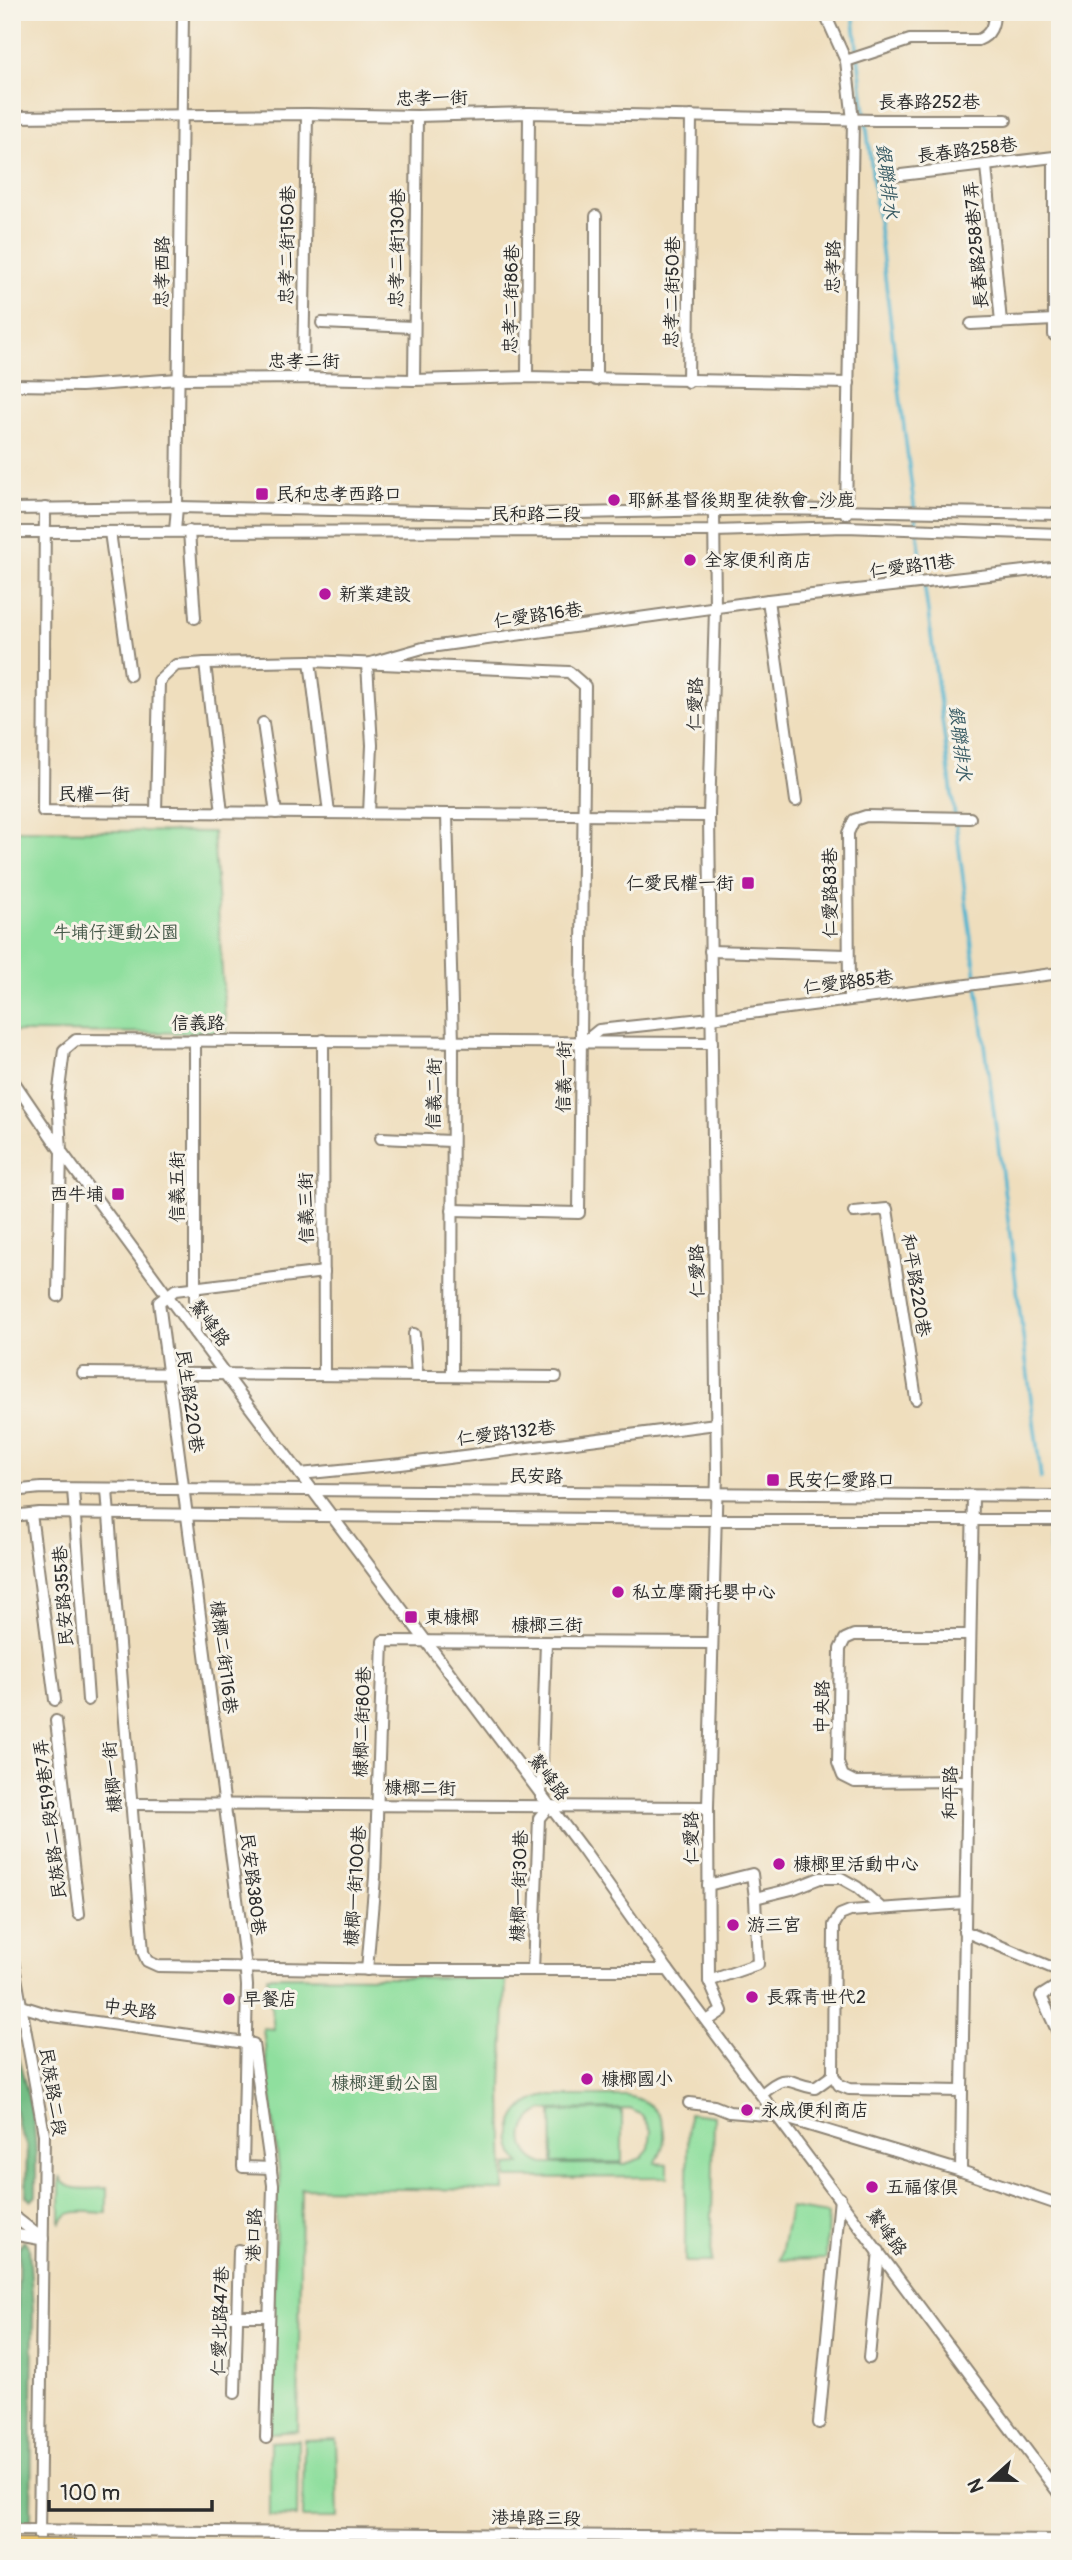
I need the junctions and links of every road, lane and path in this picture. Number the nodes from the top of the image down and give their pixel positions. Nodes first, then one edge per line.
1 (183, 12) edge
2 (824, 12) edge
3 (995, 12) edge
4 (846, 61) junction
5 (529, 113) junction
6 (307, 114) junction
7 (183, 116) junction
8 (417, 116) junction
9 (691, 116) junction
10 (12, 117) edge
11 (853, 120) junction
12 (1006, 120) dead end
13 (986, 166) junction
14 (884, 177) dead end
15 (596, 216) dead end
16 (1054, 320) junction
17 (1001, 322) junction
18 (322, 323) dead end
19 (971, 324) dead end
20 (413, 327) junction
21 (1054, 335) dead end
22 (527, 377) junction
23 (303, 378) junction
24 (178, 379) junction
25 (414, 380) junction
26 (596, 380) junction
27 (688, 382) junction
28 (849, 383) junction
29 (12, 385) edge
30 (45, 508) junction
31 (177, 508) junction
32 (12, 509) edge
33 (714, 510) junction
34 (846, 510) junction
35 (1060, 514) edge
36 (845, 527) junction
37 (175, 531) junction
38 (189, 531) junction
39 (713, 531) junction
40 (12, 532) edge
41 (45, 532) junction
42 (110, 532) junction
43 (1060, 534) edge
44 (1060, 567) edge
45 (768, 600) junction
46 (715, 609) junction
47 (195, 618) dead end
48 (310, 661) junction
49 (205, 663) junction
50 (367, 664) junction
51 (569, 672) joint
52 (130, 675) dead end
53 (263, 723) dead end
54 (796, 801) dead end
55 (156, 812) junction
56 (222, 813) junction
57 (276, 813) junction
58 (329, 813) junction
59 (369, 814) junction
60 (447, 814) junction
61 (585, 815) junction
62 (709, 816) junction
63 (966, 818) dead end
64 (710, 951) junction
65 (847, 955) junction
66 (1060, 973) edge
67 (849, 999) junction
68 (711, 1018) junction
69 (323, 1040) junction
70 (195, 1041) junction
71 (453, 1043) junction
72 (583, 1043) junction
73 (712, 1043) junction
74 (12, 1079) edge
75 (381, 1138) dead end
76 (451, 1140) junction
77 (61, 1151) junction
78 (452, 1210) junction
79 (854, 1212) dead end
80 (324, 1272) junction
81 (195, 1287) junction
82 (58, 1296) dead end
83 (168, 1296) junction
84 (195, 1333) junction
85 (414, 1334) dead end
86 (83, 1373) dead end
87 (169, 1374) junction
88 (225, 1374) junction
89 (324, 1375) junction
90 (452, 1375) junction
91 (416, 1376) junction
92 (556, 1377) dead end
93 (916, 1399) dead end
94 (716, 1424) junction
95 (300, 1474) junction
96 (74, 1489) junction
97 (107, 1490) junction
98 (184, 1490) junction
99 (12, 1491) edge
100 (312, 1492) junction
101 (716, 1495) junction
102 (973, 1496) junction
103 (1060, 1496) edge
104 (31, 1514) junction
105 (75, 1514) junction
106 (109, 1514) junction
107 (187, 1514) junction
108 (12, 1516) edge
109 (332, 1516) junction
110 (715, 1520) junction
111 (972, 1520) junction
112 (1060, 1520) edge
113 (970, 1635) junction
114 (383, 1641) joint
115 (426, 1642) junction
116 (546, 1642) junction
117 (711, 1643) junction
118 (55, 1700) dead end
119 (88, 1700) dead end
120 (56, 1721) dead end
121 (967, 1781) junction
122 (541, 1796) junction
123 (131, 1804) junction
124 (225, 1804) junction
125 (377, 1805) junction
126 (549, 1806) junction
127 (708, 1807) junction
128 (708, 1885) junction
129 (755, 1898) junction
130 (965, 1903) junction
131 (881, 1908) junction
132 (79, 1914) dead end
133 (964, 1931) junction
134 (12, 1955) edge
135 (245, 1968) junction
136 (367, 1969) junction
137 (533, 1970) junction
138 (668, 1970) junction
139 (1060, 1971) edge
140 (709, 1981) junction
141 (1060, 1984) edge
142 (17, 2005) edge
143 (707, 2021) junction
144 (1060, 2037) edge
145 (245, 2043) junction
146 (833, 2075) junction
147 (962, 2091) junction
148 (762, 2094) junction
149 (689, 2103) dead end
150 (779, 2116) junction
151 (271, 2168) junction
152 (961, 2171) junction
153 (840, 2198) junction
154 (1060, 2205) edge
155 (12, 2215) edge
156 (12, 2234) edge
157 (43, 2239) junction
158 (239, 2250) dead end
159 (878, 2251) junction
160 (224, 2316) dead end
161 (237, 2316) junction
162 (269, 2316) junction
163 (869, 2358) dead end
164 (235, 2393) dead end
165 (819, 2423) dead end
166 (266, 2438) dead end
167 (1060, 2495) edge
168 (12, 2530) edge
169 (39, 2531) junction
170 (1060, 2540) edge
171 (668, 2542) edge
172 (691, 2542) edge
173 (12, 2547) edge
174 (38, 2548) edge
175 (77, 2548) edge

1 - 7 street, 忠孝西路
2 - 4 street, 忠孝路
3 - 4 street
4 - 11 street, 忠孝路
5 - 8 street, 忠孝一街
5 - 9 street, 忠孝一街
5 - 22 street, 忠孝二街86巷
6 - 7 street, 忠孝一街
6 - 8 street, 忠孝一街
6 - 23 street, 忠孝二街150巷
7 - 10 street, 忠孝一街
7 - 24 street, 忠孝西路
8 - 20 street, 忠孝二街130巷
9 - 11 street, 忠孝一街
9 - 27 street, 忠孝二街50巷
11 - 12 street, 長春路252巷
11 - 28 street, 忠孝路
13 - 14 street, 長春路258巷
13 - 16 street, 長春路258巷
13 - 17 street, 長春路258巷7弄
15 - 26 street
16 - 17 street
16 - 21 street
17 - 19 street
18 - 20 street
20 - 25 street, 忠孝二街130巷
22 - 25 street, 忠孝二街
22 - 26 street, 忠孝二街
23 - 24 street, 忠孝二街
23 - 25 street, 忠孝二街
24 - 29 street, 忠孝二街
24 - 31 street, 忠孝西路
26 - 27 street, 忠孝二街
27 - 28 street, 忠孝二街
28 - 34 street, 忠孝路
30 - 31 street, 民和路二段
30 - 32 street, 民和路二段
30 - 41 street, 民權一街
31 - 33 street, 民和路二段
31 - 37 street, 忠孝西路
33 - 34 street, 民和路二段
33 - 39 street, 仁愛路
34 - 35 street, 民和路二段
34 - 36 street, 忠孝路
36 - 39 street, 民和路二段
36 - 43 street, 民和路二段
37 - 38 street, 民和路二段
37 - 42 street, 民和路二段
38 - 39 street, 民和路二段
38 - 47 street
39 - 46 street, 仁愛路
40 - 41 street, 民和路二段
41 - 42 street, 民和路二段
41 - 55 street, 民權一街
42 - 52 street
44 - 45 street, 仁愛路11巷
45 - 46 street, 仁愛路11巷
45 - 54 street
46 - 50 street, 仁愛路16巷
46 - 62 street, 仁愛路
48 - 49 street, 民權一街
48 - 50 street, 民權一街
48 - 58 street
49 - 55 street, 民權一街
49 - 56 street
50 - 51 street, 民權一街
50 - 59 street
51 - 61 street, 信義一街
53 - 57 street
55 - 56 street, 民權一街
56 - 57 street, 民權一街
57 - 58 street, 民權一街
58 - 59 street, 民權一街
59 - 60 street, 民權一街
60 - 61 street, 民權一街
60 - 71 street, 信義二街
61 - 62 street, 民權一街
61 - 72 street, 信義一街
62 - 64 street, 仁愛路
63 - 65 street, 仁愛路83巷
64 - 65 street
64 - 68 street, 仁愛路
65 - 67 street, 仁愛路83巷
66 - 67 street, 仁愛路85巷
67 - 68 street, 仁愛路85巷
68 - 72 street, 信義路
68 - 73 street, 仁愛路
69 - 70 street, 信義路
69 - 71 street, 信義路
69 - 80 street, 信義三街
70 - 77 street, 信義路
70 - 81 street, 信義五街
71 - 72 street, 信義路
71 - 76 street, 信義二街
72 - 73 street, 信義路
72 - 78 street, 信義一街
73 - 94 street, 仁愛路
74 - 77 street, 鰲峰路
75 - 76 street
76 - 78 street, 信義二街
77 - 82 street, 信義路
77 - 83 street, 鰲峰路
78 - 90 street, 信義二街
79 - 93 street, 和平路220巷
80 - 81 street
80 - 89 street, 信義三街
81 - 83 street
81 - 84 street, 信義五街
83 - 84 street, 鰲峰路
83 - 87 street, 民生路220巷
84 - 88 street, 鰲峰路
85 - 91 street
86 - 87 street
87 - 88 street
87 - 98 street, 民生路220巷
88 - 89 street
88 - 95 street, 鰲峰路
89 - 91 street
90 - 91 street
90 - 92 street
94 - 95 street, 仁愛路132巷
94 - 101 street, 仁愛路
95 - 100 street, 鰲峰路
96 - 97 street, 民安路
96 - 99 street, 民安路
96 - 105 street, 民安路355巷
97 - 98 street, 民安路
97 - 106 street, 槺榔一街
98 - 100 street, 民安路
98 - 107 street, 民生路220巷
100 - 101 street, 民安路
100 - 109 street, 鰲峰路
101 - 102 street, 民安路
101 - 110 street, 仁愛路
102 - 103 street, 民安路
102 - 111 street, 和平路
104 - 105 street
104 - 108 street
104 - 118 street
105 - 106 street
105 - 119 street, 民安路355巷
106 - 107 street
106 - 123 street, 槺榔一街
107 - 109 street
107 - 124 street, 槺榔二街116巷
109 - 110 street
109 - 115 street, 鰲峰路
110 - 111 street
110 - 117 street, 仁愛路
111 - 112 street
111 - 113 street, 和平路
113 - 121 street, 和平路
113 - 121 street, 中央路
114 - 115 street, 槺榔三街
114 - 125 street, 槺榔二街80巷
115 - 116 street, 槺榔三街
115 - 122 street, 鰲峰路
116 - 117 street, 槺榔三街
116 - 122 street
117 - 127 street, 仁愛路
120 - 132 street, 民族路二段519巷7弄
121 - 130 street, 和平路
122 - 126 street, 鰲峰路
123 - 124 street, 槺榔二街
123 - 135 street, 槺榔一街
124 - 125 street, 槺榔二街
124 - 135 street, 民安路380巷
125 - 126 street, 槺榔二街
125 - 136 street, 槺榔一街100巷
126 - 127 street, 槺榔二街
126 - 137 street, 槺榔一街30巷
126 - 138 street, 鰲峰路
127 - 128 street, 仁愛路
128 - 129 street
128 - 140 street, 仁愛路
129 - 131 street
129 - 140 street
130 - 131 street
130 - 133 street, 和平路
131 - 146 street
133 - 139 street
133 - 147 street, 和平路
134 - 142 street, 民族路二段
135 - 136 street, 槺榔一街
135 - 145 street
136 - 137 street, 槺榔一街
137 - 138 street, 槺榔一街
138 - 143 street, 鰲峰路
140 - 143 street, 仁愛路
141 - 144 street
142 - 145 street, 中央路
142 - 157 street, 民族路二段
143 - 148 street, 鰲峰路
145 - 151 street, 港口路
145 - 151 street
146 - 147 street
146 - 148 street
147 - 152 street, 和平路
148 - 150 street, 鰲峰路
149 - 150 street
150 - 152 street
150 - 153 street, 鰲峰路
151 - 162 street, 港口路
152 - 154 street
153 - 159 street, 鰲峰路
153 - 165 street
155 - 157 street
156 - 157 street
157 - 169 street, 民族路二段
158 - 161 street, 仁愛北路47巷
159 - 163 street
159 - 167 street, 鰲峰路
160 - 161 street
161 - 162 street
161 - 164 street, 仁愛北路47巷
162 - 166 street, 港口路
168 - 169 street, 港埠路三段
169 - 171 street, 港埠路三段
169 - 174 street, 民族路二段
170 - 172 street, 港埠路三段
171 - 172 street, 港埠路三段
173 - 175 highway, bridge

